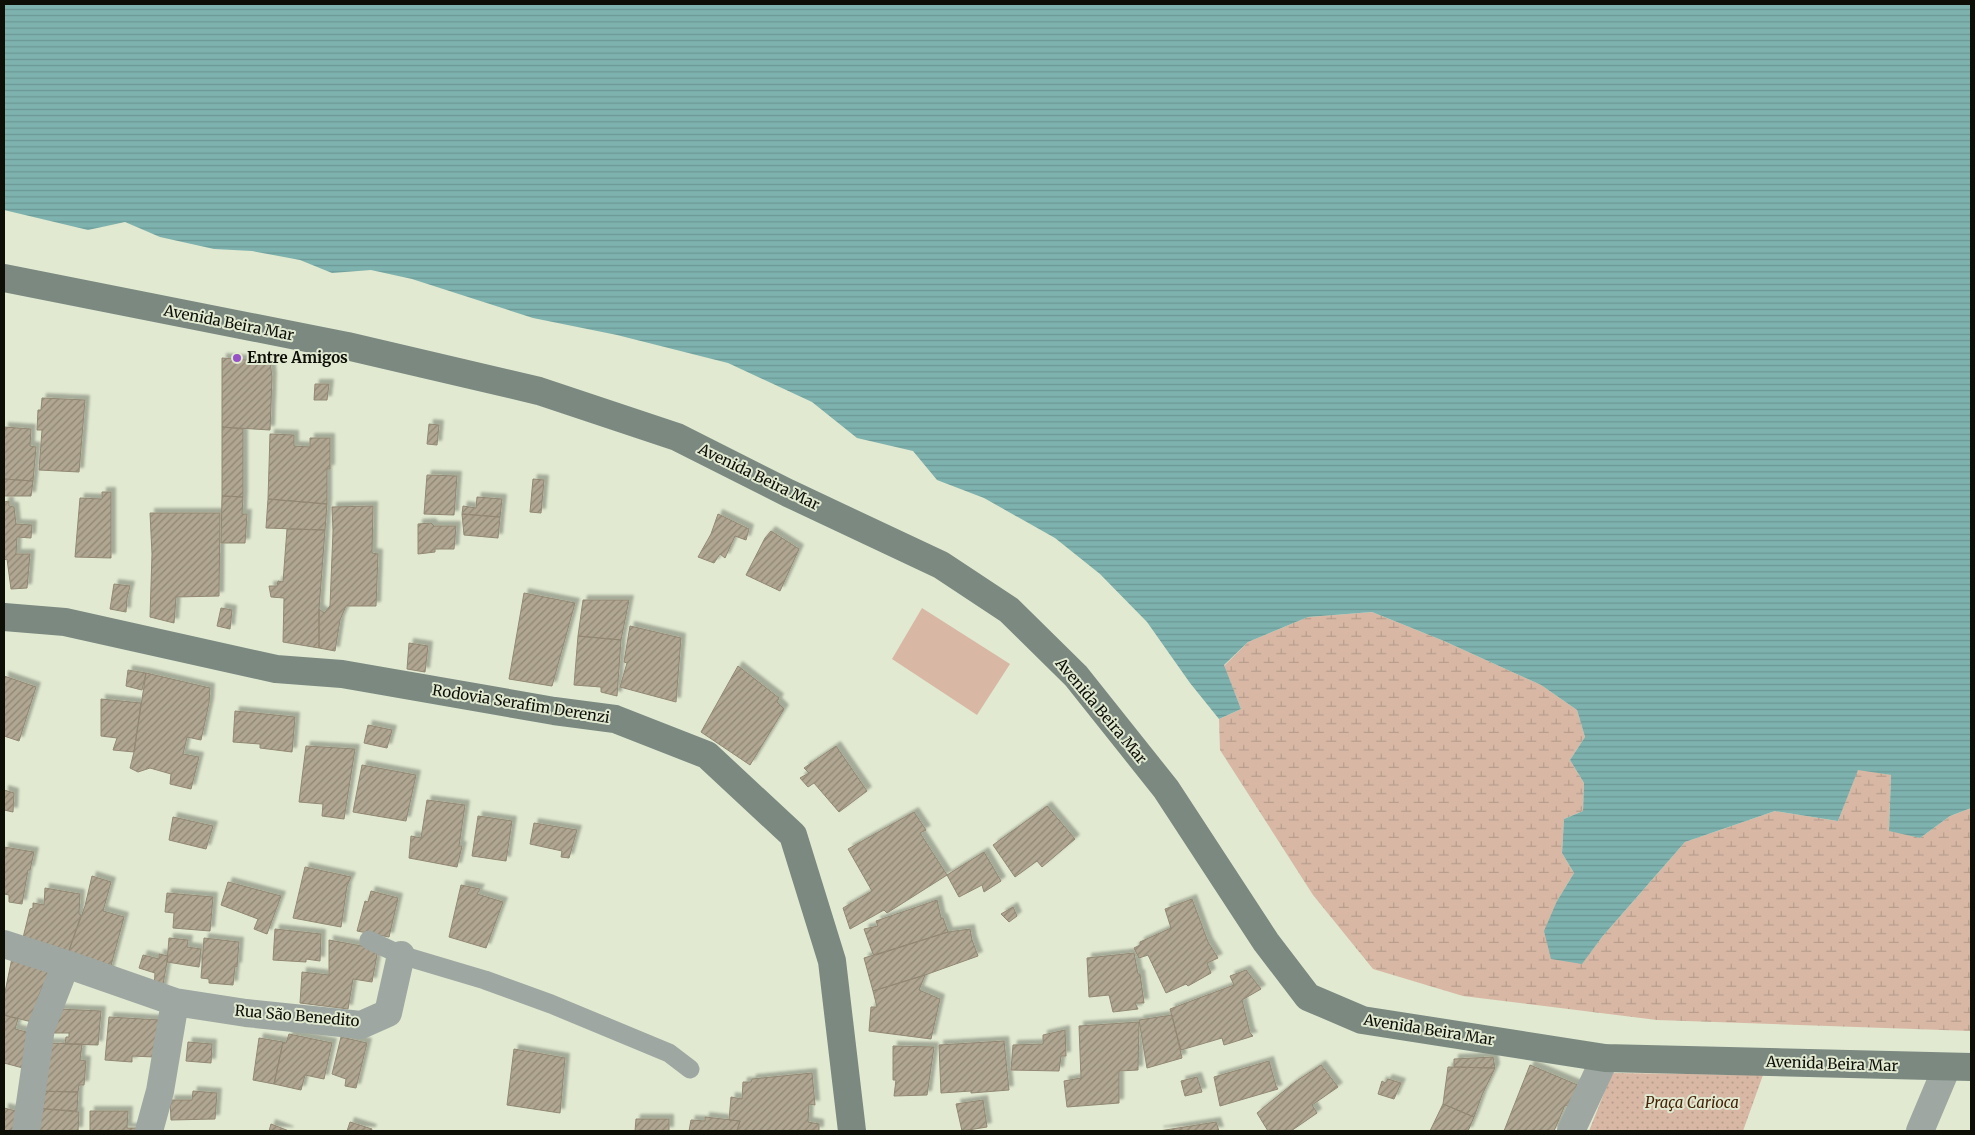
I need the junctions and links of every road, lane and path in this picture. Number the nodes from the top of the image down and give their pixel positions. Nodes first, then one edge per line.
1 (4, 278) edge
2 (4, 617) edge
3 (369, 940) dead end
4 (4, 944) edge
5 (400, 955) junction
6 (66, 964) junction
7 (175, 1002) junction
8 (1605, 1058) junction
9 (1959, 1067) edge
10 (690, 1069) dead end
11 (26, 1131) edge
12 (149, 1131) edge
13 (852, 1131) edge
14 (1571, 1131) edge
15 (1920, 1131) edge

1 - 8 street, Avenida Beira Mar
2 - 13 street, Rodovia Serafim Derenzi
3 - 5 lane
4 - 6 street, Rua São Benedito
5 - 7 street, Rua São Benedito
5 - 10 lane
6 - 7 street, Rua São Benedito
6 - 11 street
7 - 12 street
8 - 9 street, Avenida Beira Mar
8 - 14 street
9 - 15 street

